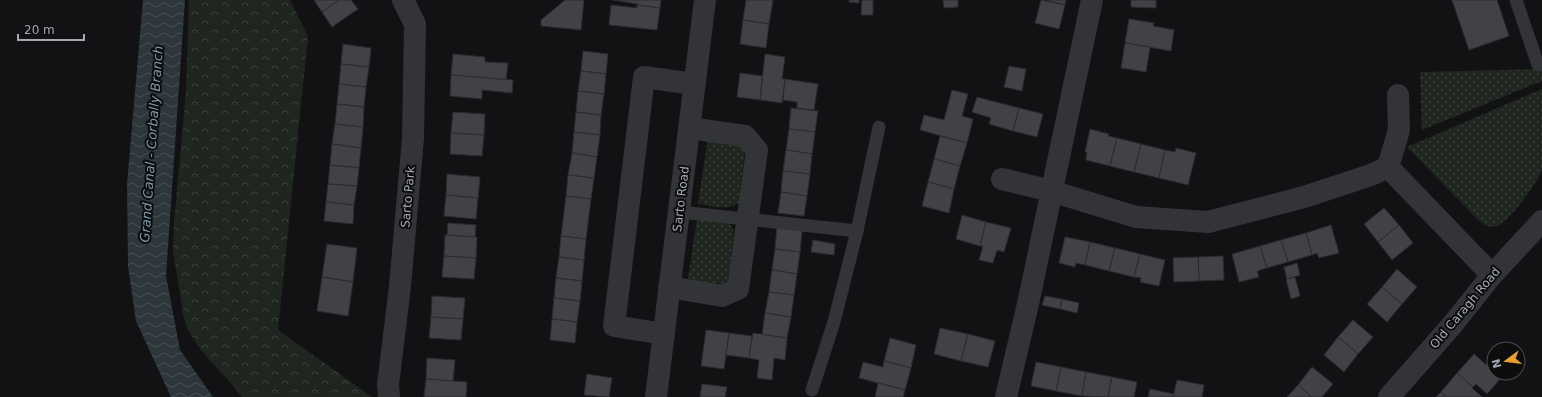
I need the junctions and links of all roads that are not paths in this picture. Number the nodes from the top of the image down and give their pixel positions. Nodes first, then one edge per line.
1 (403, 0) edge
2 (705, 0) edge
3 (1092, 0) edge
4 (1516, 0) edge
5 (1542, 63) edge
6 (694, 84) junction
7 (1398, 95) dead end
8 (879, 127) dead end
9 (689, 128) junction
10 (1388, 167) junction
11 (1002, 179) dead end
12 (1051, 191) junction
13 (680, 212) junction
14 (747, 219) junction
15 (1542, 221) edge
16 (857, 232) junction
17 (1492, 275) junction
18 (670, 288) junction
19 (664, 334) junction
20 (812, 390) dead end
21 (389, 397) edge
22 (656, 397) edge
23 (1006, 397) edge
24 (1389, 397) edge

1 - 21 street, Sarto Park
2 - 6 street, Sarto Road
3 - 12 street
4 - 5 lane
6 - 9 street, Sarto Road
6 - 19 street
7 - 10 street
8 - 16 lane
9 - 13 street, Sarto Road
9 - 14 street
10 - 12 street
10 - 17 street
11 - 12 street
12 - 23 street
13 - 14 lane
13 - 18 street, Sarto Road
14 - 16 lane
14 - 18 street
15 - 17 street, Old Caragh Road
16 - 20 lane
17 - 24 street, Old Caragh Road
18 - 19 street, Sarto Road
19 - 22 street, Sarto Road

